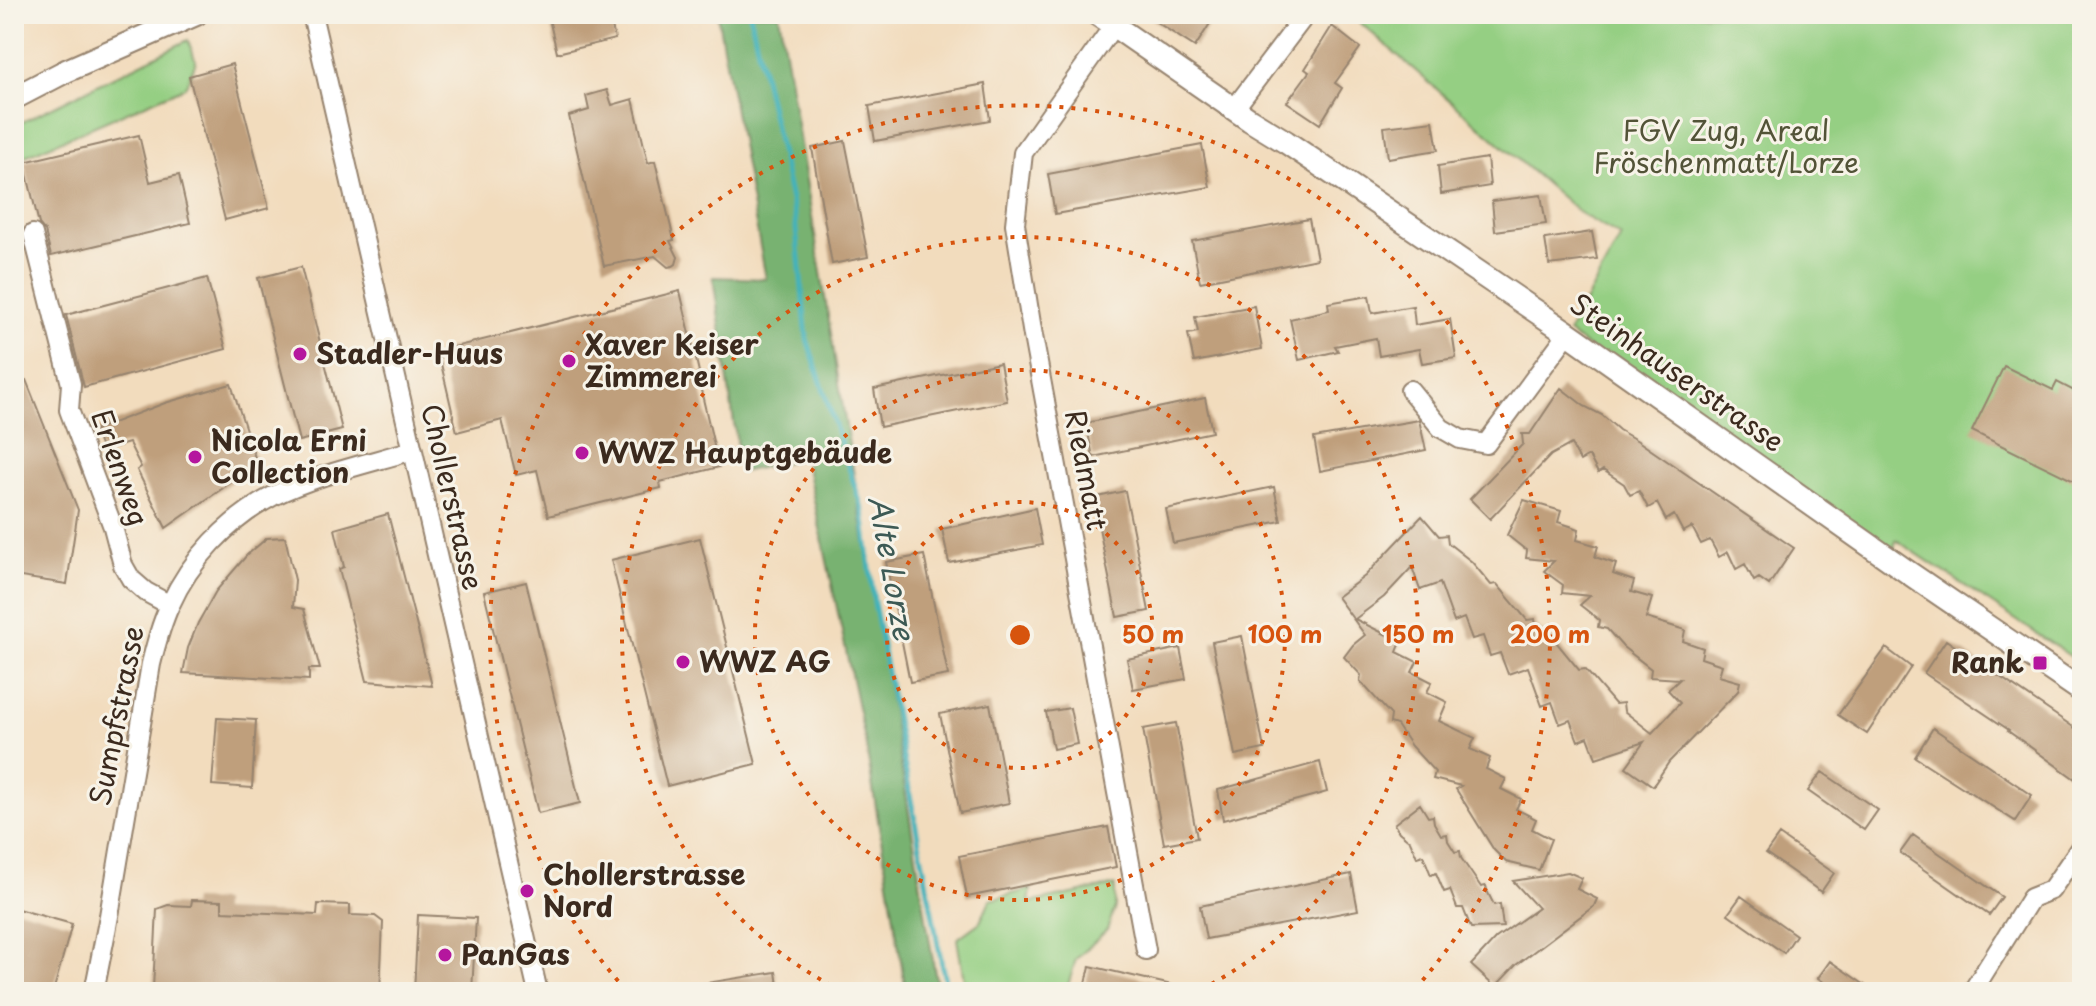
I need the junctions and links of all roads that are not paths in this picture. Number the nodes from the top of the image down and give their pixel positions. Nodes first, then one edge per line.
1 (196, 14) edge
2 (312, 14) edge
3 (1306, 14) edge
4 (1105, 19) edge
5 (14, 98) edge
6 (1234, 109) junction
7 (33, 234) dead end
8 (1568, 333) junction
9 (1410, 390) dead end
10 (413, 450) junction
11 (170, 605) junction
12 (2082, 691) edge
13 (2082, 845) edge
14 (1146, 950) dead end
15 (94, 992) edge
16 (538, 992) edge
17 (1972, 992) edge

1 - 5 street
2 - 10 street, Chollerstrasse
3 - 6 street
4 - 6 street, Steinhauserstrasse
4 - 14 street, Riedmatt
6 - 8 street, Steinhauserstrasse
7 - 11 street, Erlenweg
8 - 9 street
8 - 12 street, Steinhauserstrasse
10 - 11 street, Sumpfstrasse
10 - 16 street, Chollerstrasse
11 - 15 street, Sumpfstrasse
13 - 17 street

